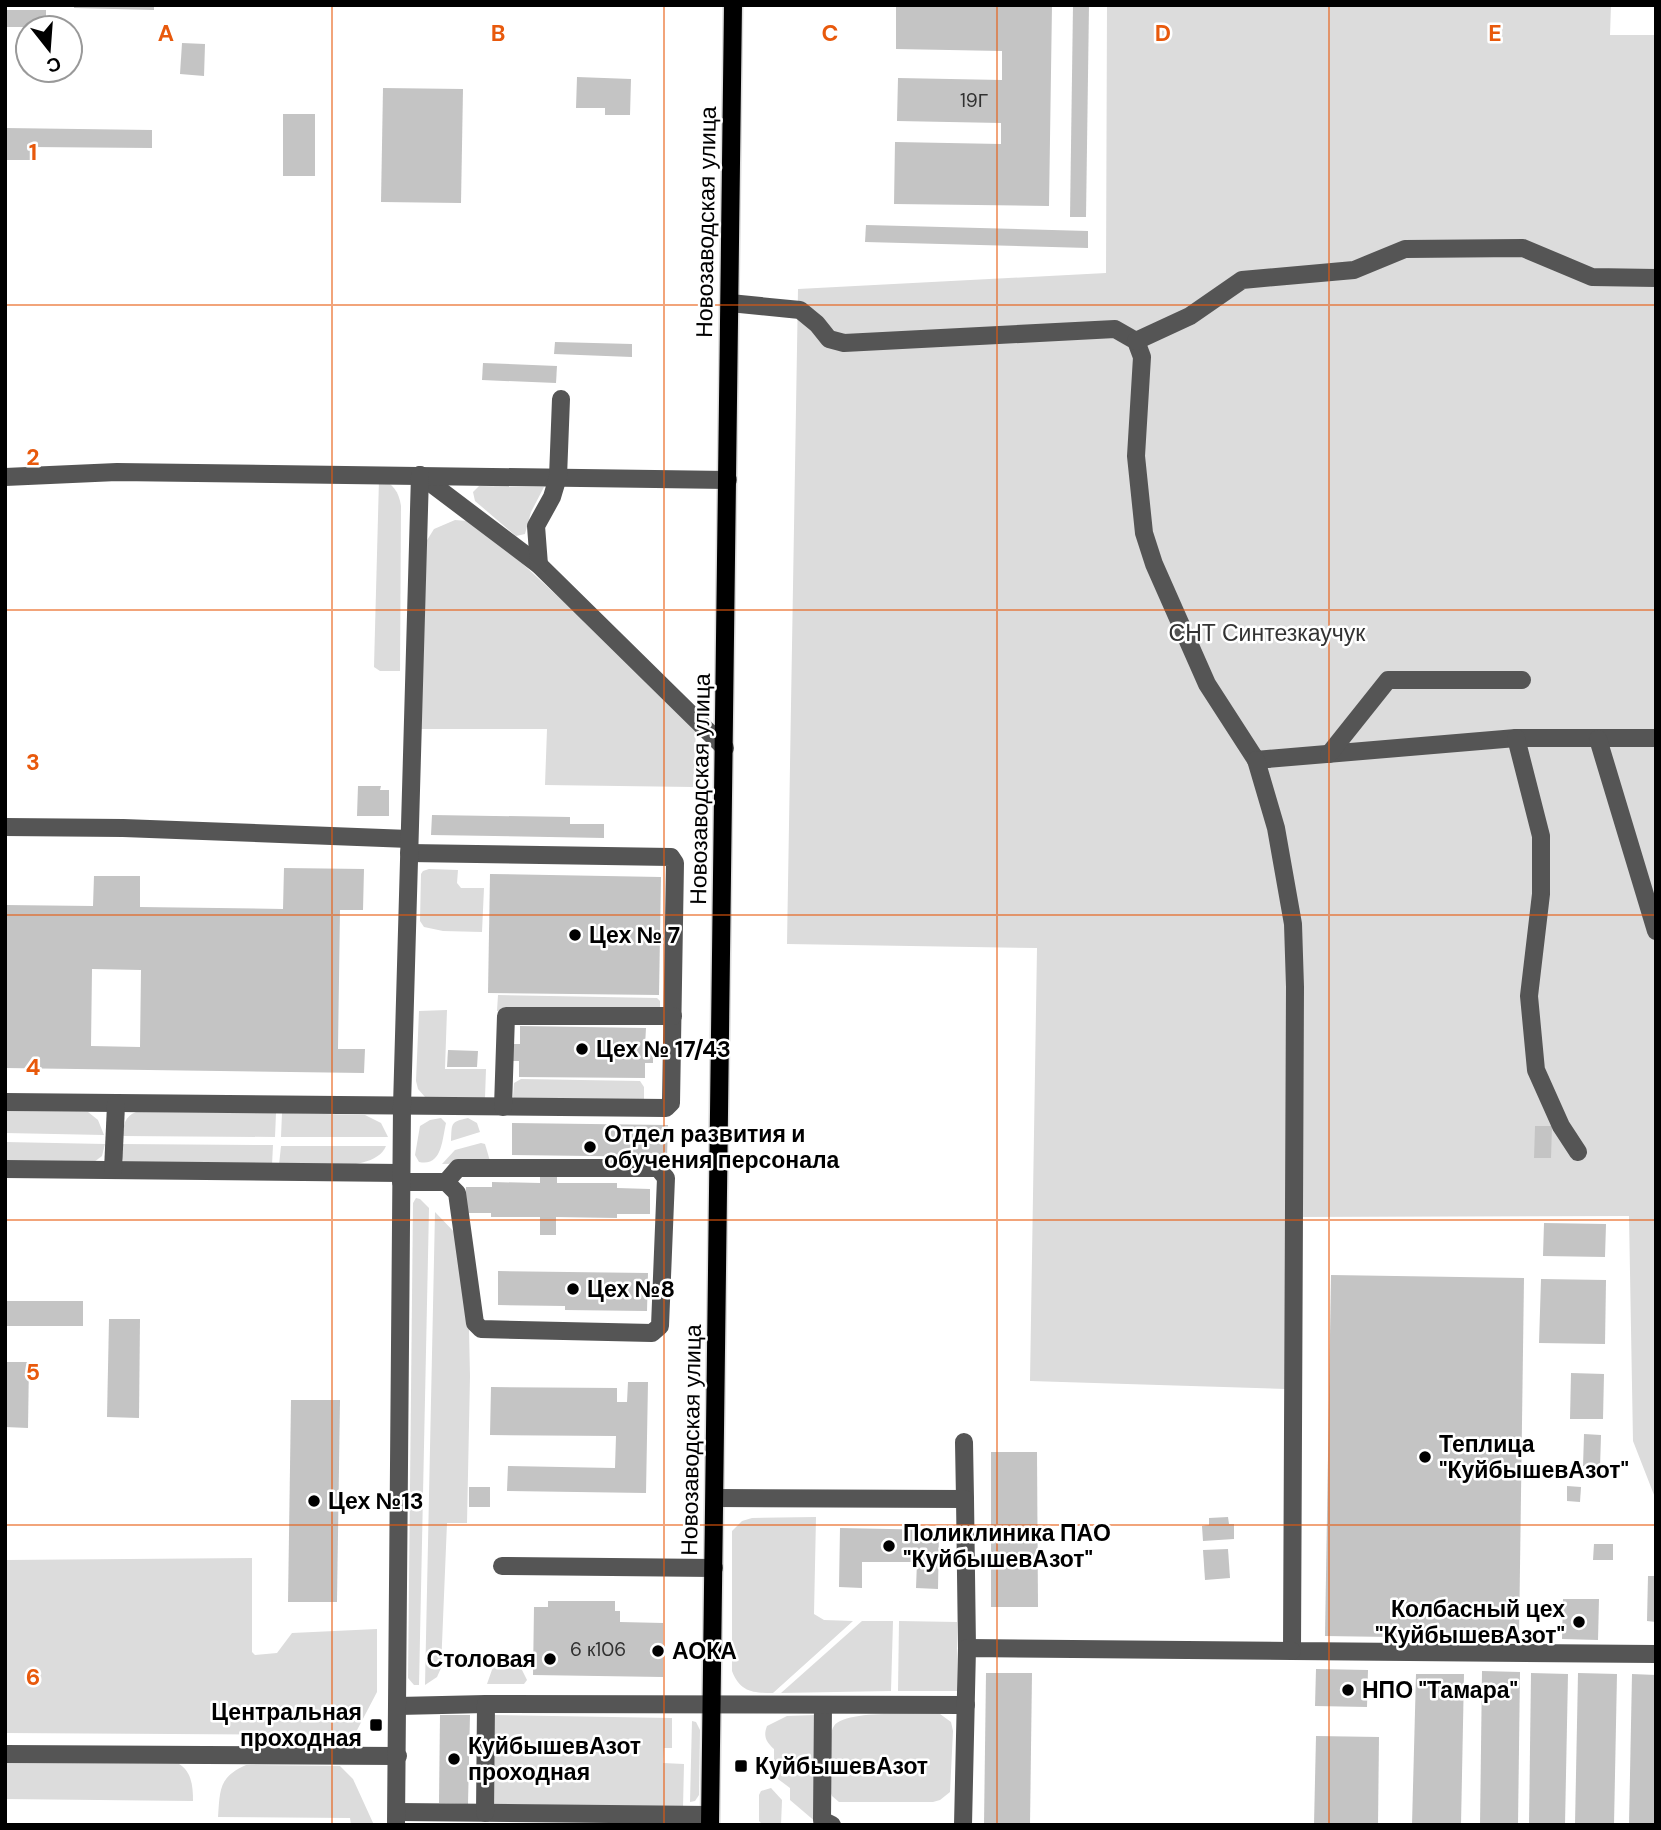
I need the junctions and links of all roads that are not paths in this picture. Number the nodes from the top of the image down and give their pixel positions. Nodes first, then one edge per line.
1 (733, 5) edge
2 (1656, 278) edge
3 (730, 303) junction
4 (1136, 341) junction
5 (561, 399) dead end
6 (420, 475) junction
7 (5, 477) edge
8 (558, 477) junction
9 (728, 480) junction
10 (539, 565) junction
11 (1522, 680) dead end
12 (1516, 738) junction
13 (1598, 738) junction
14 (1656, 738) edge
15 (725, 748) junction
16 (1329, 754) junction
17 (1256, 760) junction
18 (5, 827) edge
19 (409, 846) junction
20 (1656, 931) edge
21 (673, 1016) junction
22 (5, 1102) edge
23 (116, 1105) junction
24 (402, 1106) junction
25 (503, 1107) junction
26 (1577, 1152) dead end
27 (5, 1169) edge
28 (113, 1170) junction
29 (401, 1177) junction
30 (446, 1182) junction
31 (964, 1442) dead end
32 (715, 1498) junction
33 (965, 1499) junction
34 (502, 1566) dead end
35 (713, 1568) junction
36 (967, 1648) junction
37 (1292, 1651) junction
38 (1656, 1654) edge
39 (486, 1704) junction
40 (712, 1704) junction
41 (823, 1705) junction
42 (966, 1705) junction
43 (398, 1706) junction
44 (5, 1754) edge
45 (398, 1756) junction
46 (485, 1813) junction
47 (397, 1818) edge
48 (710, 1820) edge
49 (832, 1825) edge
50 (963, 1825) edge

1 - 3 main road, Новозаводская улица
2 - 4 street
3 - 4 street
3 - 9 main road, Новозаводская улица
4 - 17 street
5 - 8 street
6 - 7 street
6 - 8 street
6 - 10 street
6 - 19 street
8 - 9 street
8 - 10 street
9 - 15 main road, Новозаводская улица
10 - 15 street
11 - 16 street
12 - 13 street
12 - 16 street
12 - 26 street
13 - 14 street
13 - 20 street
15 - 32 main road, Новозаводская улица
16 - 17 street
17 - 37 street
18 - 19 street
19 - 21 street
19 - 24 street
21 - 25 street
21 - 25 street
22 - 23 street
23 - 24 street
23 - 28 street
24 - 25 street
24 - 29 street
27 - 28 street
28 - 29 street
29 - 30 street
29 - 43 street
30 - 30 street
31 - 33 street
32 - 33 street
32 - 35 main road, Новозаводская улица
33 - 36 street
34 - 35 street
35 - 40 main road, Новозаводская улица
36 - 37 street
36 - 42 street
37 - 38 street
39 - 40 street
39 - 43 street
39 - 46 street
40 - 41 street
40 - 48 main road, Новозаводская улица
41 - 42 street
41 - 49 street
42 - 50 street
43 - 45 street
44 - 45 street
45 - 47 street
46 - 47 street
46 - 48 street

